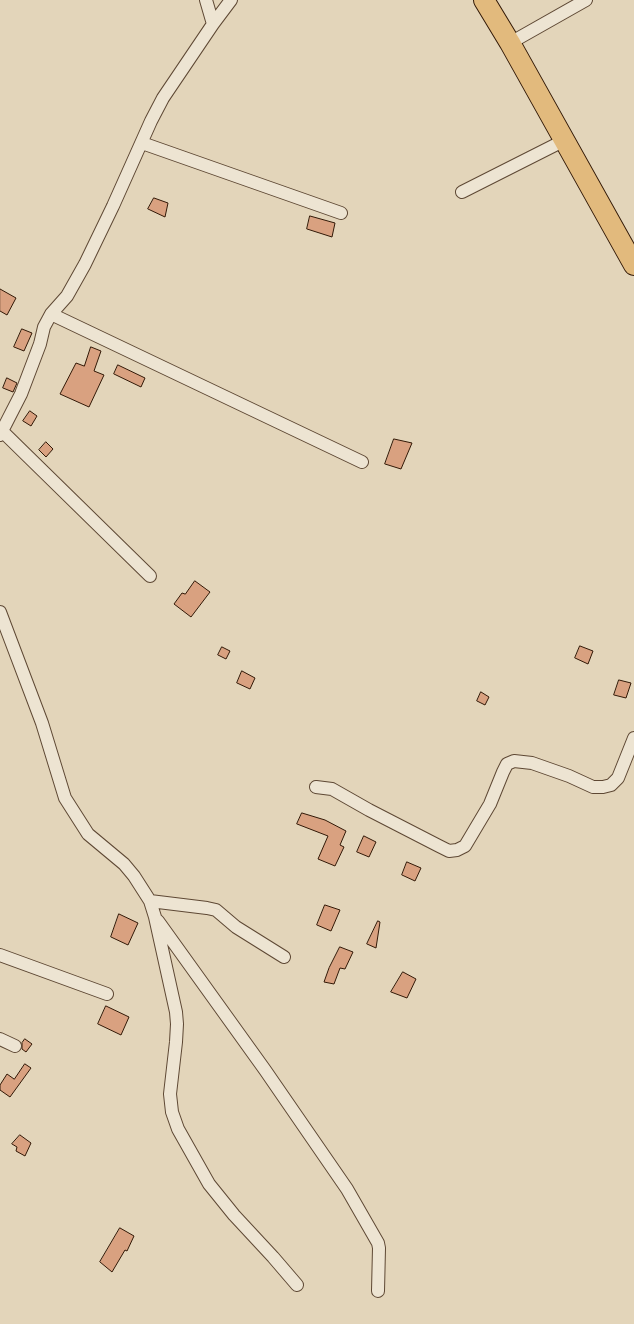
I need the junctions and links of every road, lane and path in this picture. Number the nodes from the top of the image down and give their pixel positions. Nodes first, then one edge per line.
1 (484, 0) edge
2 (586, 0) edge
3 (207, 1) edge
4 (231, 1) edge
5 (212, 24) junction
6 (510, 43) junction
7 (565, 140) junction
8 (142, 143) junction
9 (462, 192) dead end
10 (341, 213) dead end
11 (634, 265) edge
12 (51, 314) junction
13 (1, 433) edge
14 (362, 462) dead end
15 (150, 576) dead end
16 (0, 612) edge
17 (634, 738) edge
18 (316, 787) dead end
19 (150, 901) junction
20 (155, 917) junction
21 (0, 955) edge
22 (284, 957) dead end
23 (107, 994) dead end
24 (0, 1039) edge
25 (15, 1046) dead end
26 (297, 1285) dead end
27 (378, 1292) dead end

1 - 6 main road
2 - 6 street
3 - 4 street
3 - 5 street
4 - 5 street
5 - 8 street
6 - 7 main road
7 - 9 street
7 - 11 main road
8 - 10 street
8 - 12 street
12 - 13 street
12 - 14 street
13 - 15 street
16 - 19 street
17 - 18 street
19 - 20 street
19 - 22 street
20 - 26 street
20 - 27 street
21 - 23 street
24 - 25 street

